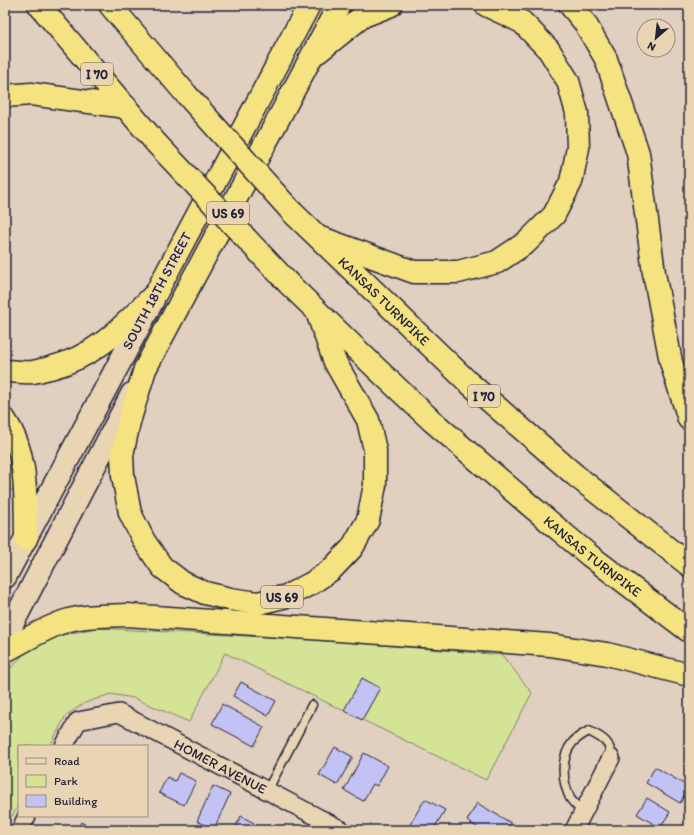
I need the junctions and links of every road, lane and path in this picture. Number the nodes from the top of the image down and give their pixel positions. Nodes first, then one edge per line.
1 (40, 5) edge
2 (110, 5) edge
3 (309, 5) edge
4 (339, 5) edge
5 (391, 5) edge
6 (486, 5) edge
7 (570, 5) edge
8 (311, 58) junction
9 (5, 96) edge
10 (126, 107) junction
11 (318, 236) junction
12 (156, 293) junction
13 (317, 312) junction
14 (145, 369) junction
15 (5, 371) edge
16 (689, 419) edge
17 (5, 420) edge
18 (26, 539) junction
19 (689, 565) edge
20 (5, 577) edge
21 (689, 631) edge
22 (5, 638) edge
23 (5, 651) edge
24 (689, 675) edge
25 (312, 705) dead end
26 (65, 745) edge
27 (611, 758) joint
28 (267, 791) junction
29 (583, 812) junction
30 (26, 817) edge
31 (20, 830) edge
32 (342, 830) edge
33 (574, 830) edge

1 - 10 highway, I 70
2 - 11 highway, KANSAS TURNPIKE / I 70, bridge
3 - 12 highway, SOUTH 18TH STREET
4 - 8 highway, US 69
5 - 8 highway
6 - 11 highway
7 - 16 highway
8 - 14 highway, US 69
9 - 10 highway
10 - 13 highway, KANSAS TURNPIKE / I 70, bridge
11 - 19 highway, KANSAS TURNPIKE / I 70
12 - 15 highway
12 - 18 main road, SOUTH 18TH STREET
13 - 14 highway, US 69
13 - 21 highway, KANSAS TURNPIKE / I 70
14 - 22 main road, SOUTH 18TH STREET
17 - 18 highway
18 - 20 main road, SOUTH 18TH STREET
23 - 24 highway
25 - 28 lane
26 - 28 street, HOMER AVENUE
27 - 29 street
27 - 29 lane
28 - 32 street, HOMER AVENUE
29 - 33 street
30 - 31 street

